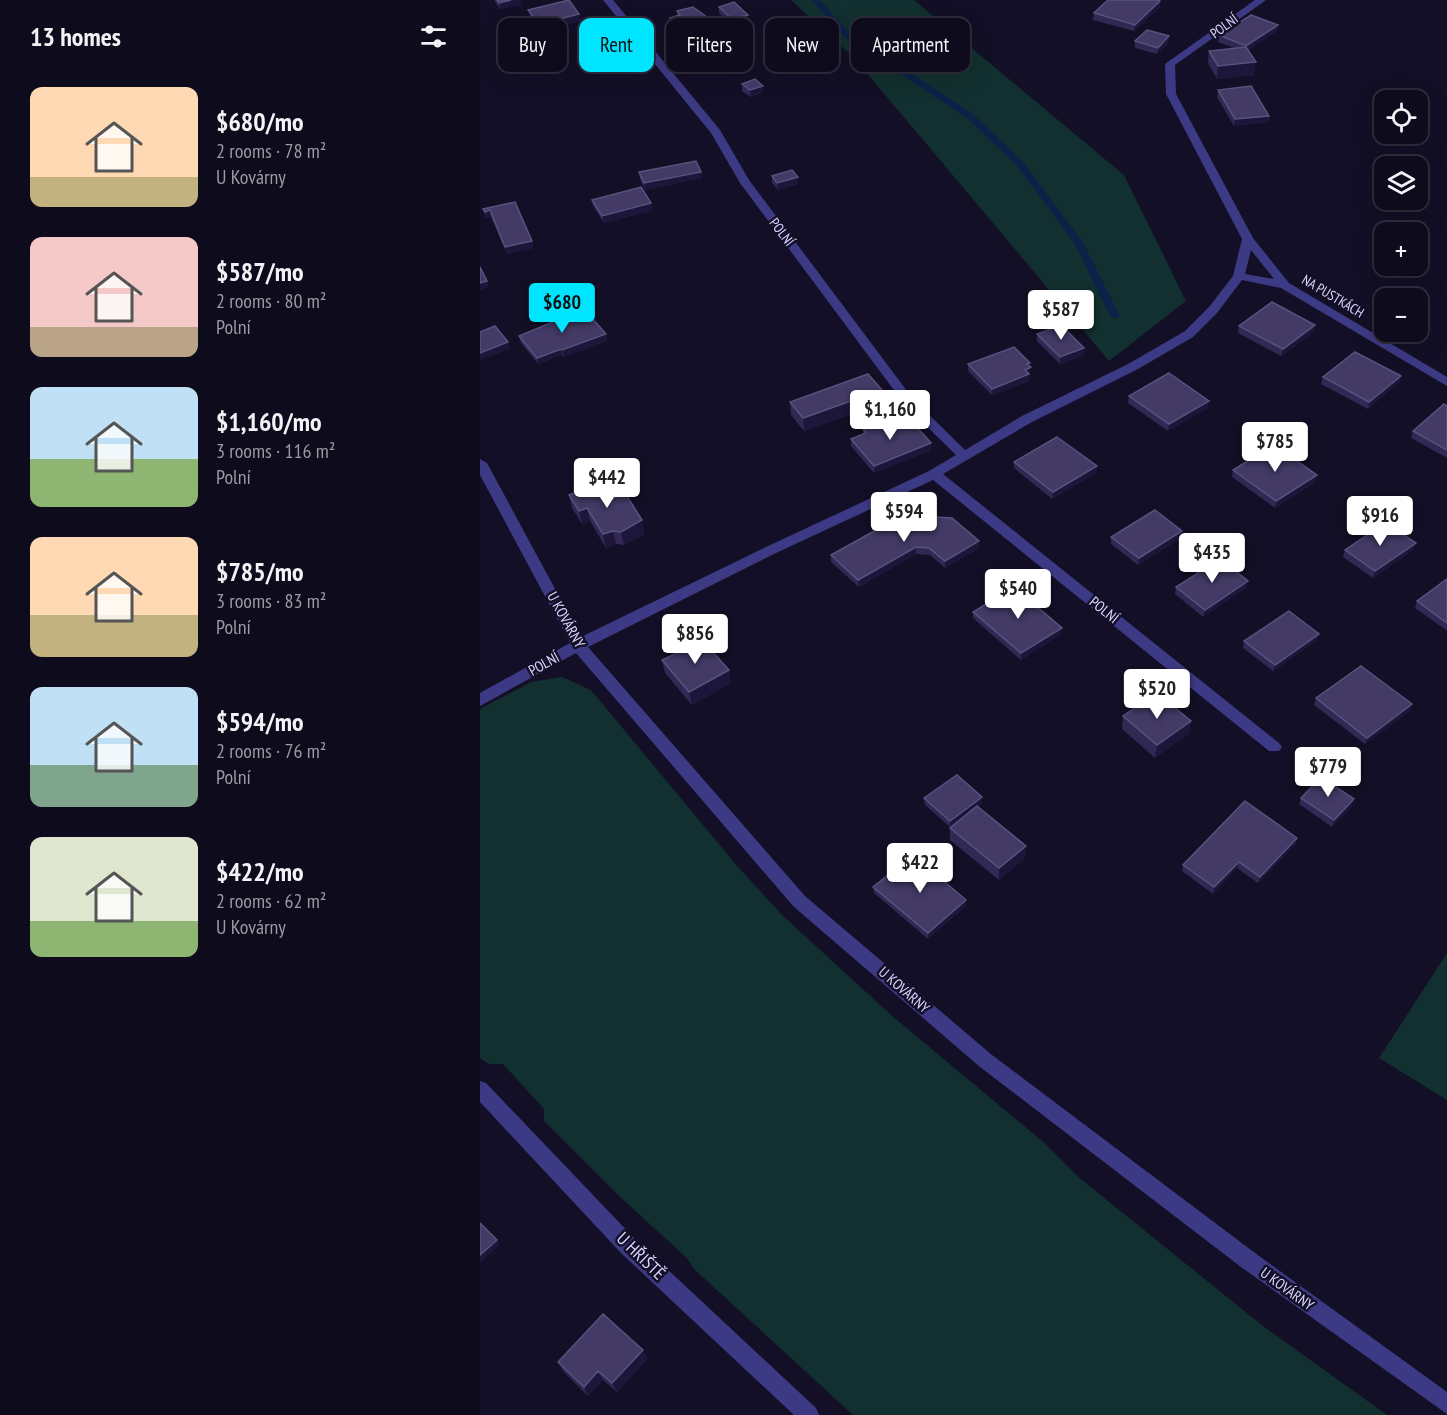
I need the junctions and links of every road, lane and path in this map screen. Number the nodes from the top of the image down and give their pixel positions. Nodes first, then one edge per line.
1 (608, 0) edge
2 (1262, 0) edge
3 (1248, 239) junction
4 (1239, 276) junction
5 (1285, 285) junction
6 (1447, 382) edge
7 (964, 456) junction
8 (480, 463) edge
9 (934, 474) junction
10 (578, 645) junction
11 (480, 700) edge
12 (1274, 747) dead end
13 (480, 1089) edge
14 (1447, 1404) edge
15 (809, 1415) edge

1 - 7 street, POLNÍ
2 - 3 street, POLNÍ
3 - 4 street, POLNÍ
3 - 5 street, NA PUSTKÁCH
4 - 5 street
4 - 7 street, POLNÍ
5 - 6 street, NA PUSTKÁCH
7 - 9 street, POLNÍ
8 - 10 street, U KOVÁRNY
9 - 10 street, POLNÍ
9 - 12 street, POLNÍ
10 - 11 street, POLNÍ
10 - 14 street, U KOVÁRNY
13 - 15 street, U HŘIŠTĚ

